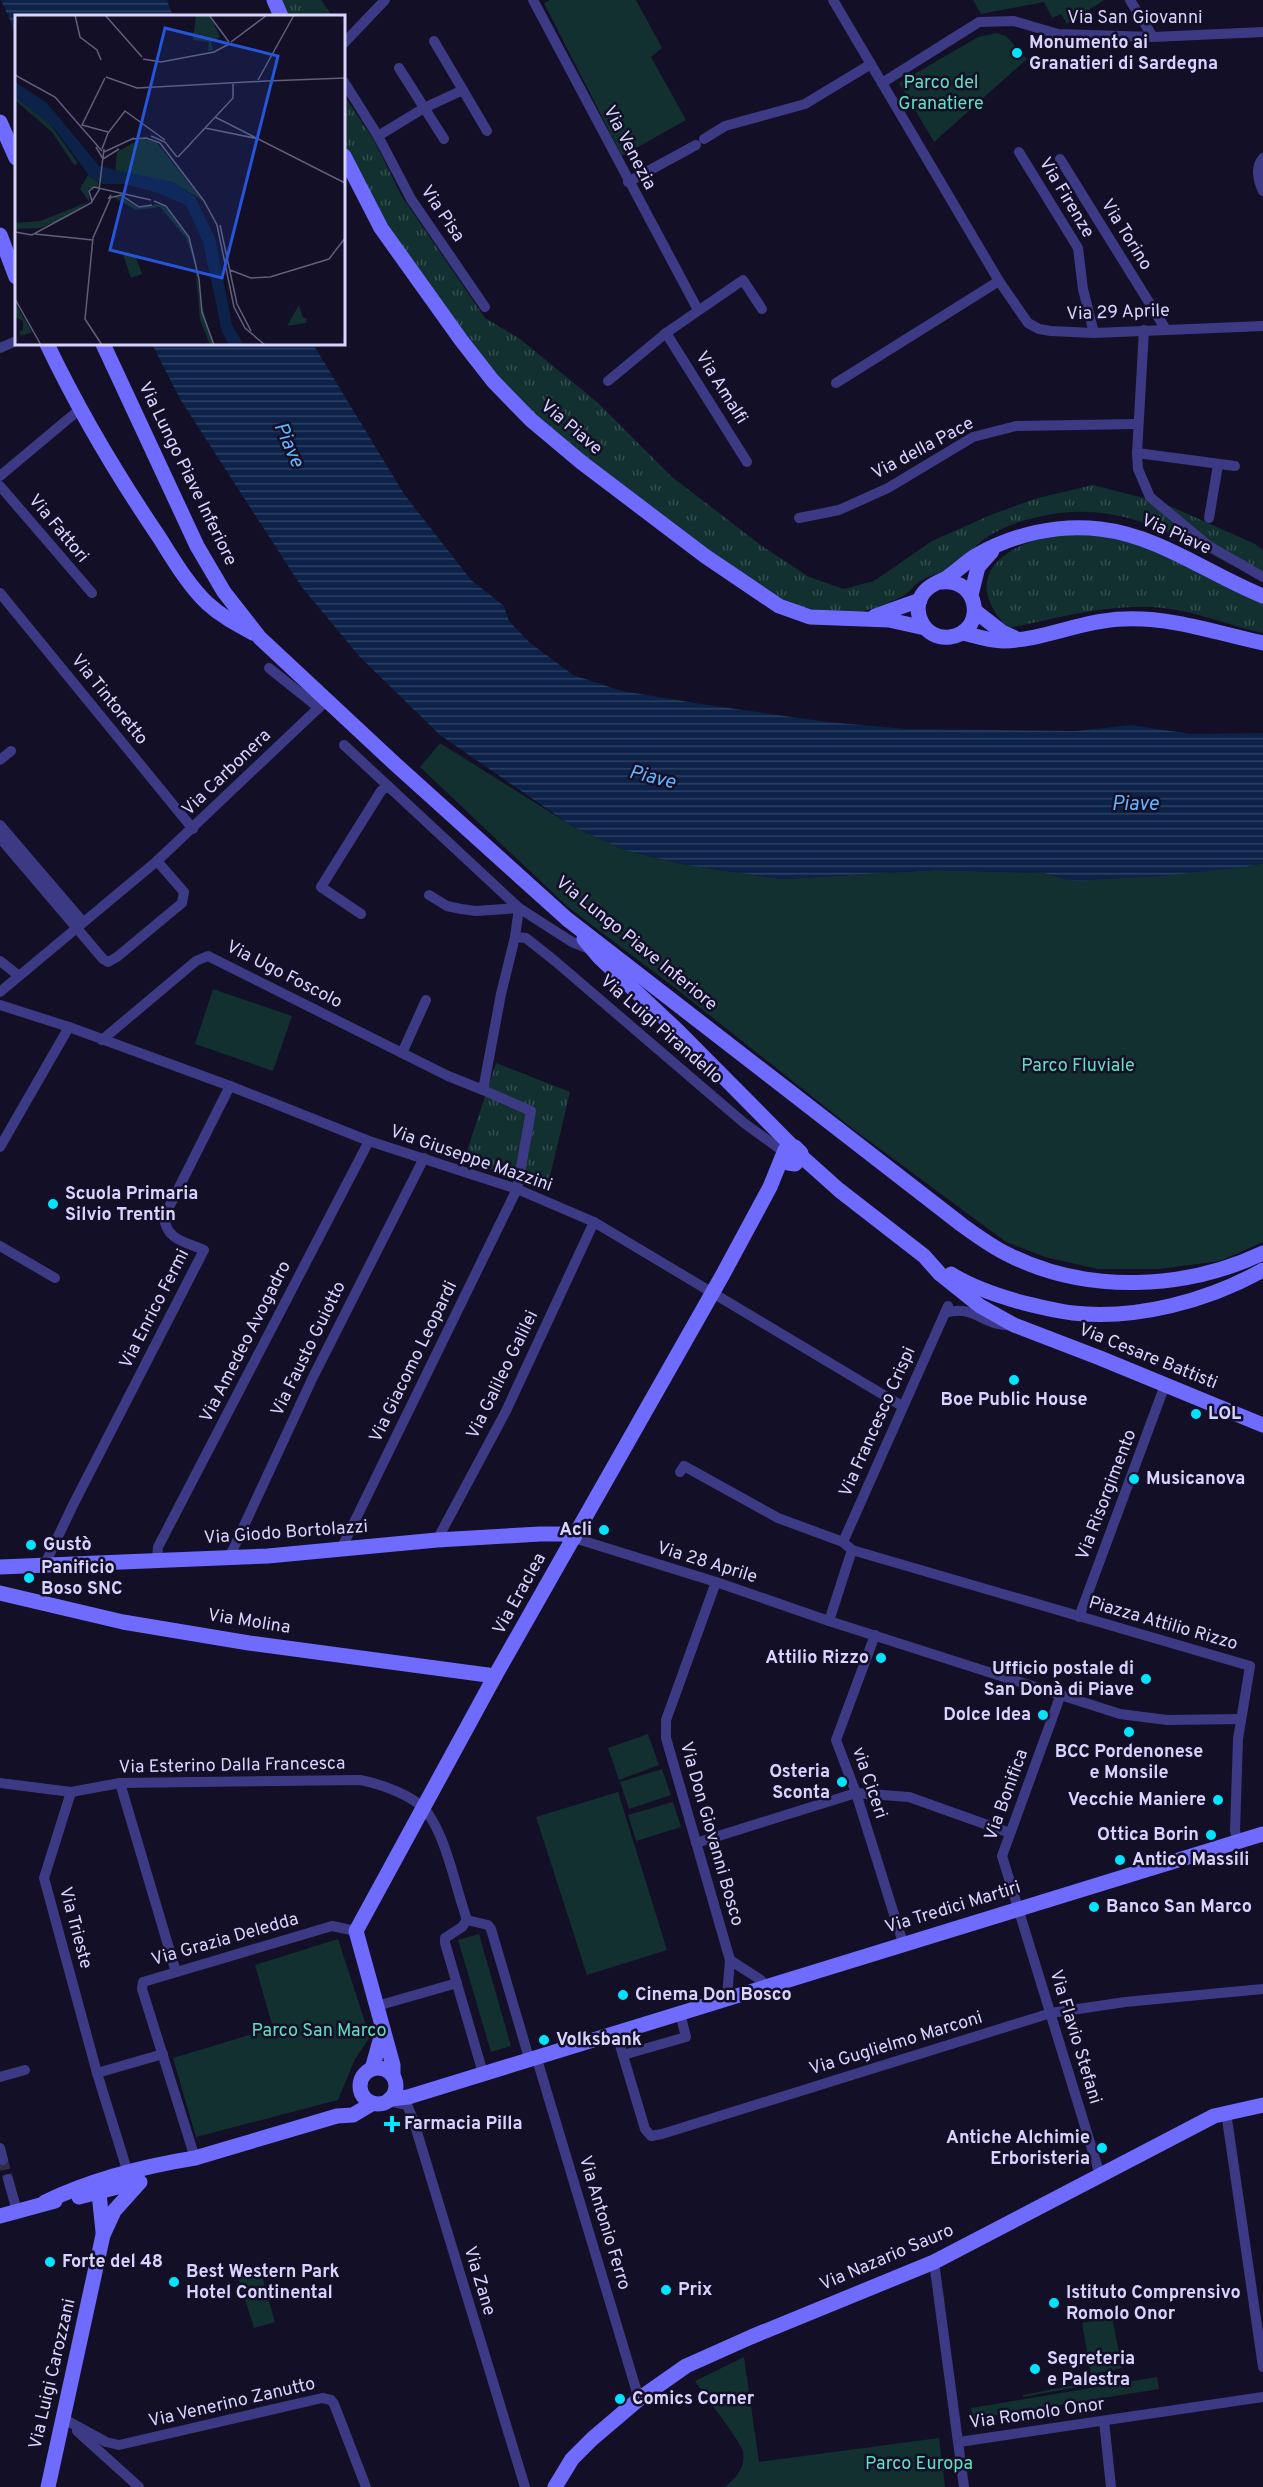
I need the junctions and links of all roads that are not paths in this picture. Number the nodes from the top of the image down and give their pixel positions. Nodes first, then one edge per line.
1 (274, 0) edge
2 (385, 0) edge
3 (533, 0) edge
4 (833, 0) edge
5 (1130, 0) edge
6 (281, 15) edge
7 (1263, 32) edge
8 (1153, 37) junction
9 (434, 41) dead end
10 (345, 42) edge
11 (871, 64) junction
12 (399, 68) dead end
13 (882, 83) junction
14 (345, 84) edge
15 (462, 90) junction
16 (424, 108) junction
17 (0, 122) edge
18 (487, 131) dead end
19 (378, 136) junction
20 (444, 139) dead end
21 (1019, 152) dead end
22 (15, 156) edge
23 (345, 158) edge
24 (1263, 158) edge
25 (1060, 159) dead end
26 (628, 182) junction
27 (1263, 191) edge
28 (0, 235) edge
29 (0, 251) edge
30 (15, 274) edge
31 (999, 280) junction
32 (485, 307) dead end
33 (762, 309) dead end
34 (698, 310) junction
35 (1263, 326) edge
36 (1165, 328) junction
37 (1144, 330) junction
38 (666, 333) junction
39 (1095, 333) junction
40 (15, 341) edge
41 (48, 345) edge
42 (103, 345) edge
43 (0, 348) edge
44 (608, 381) dead end
45 (836, 383) dead end
46 (80, 410) junction
47 (1138, 424) junction
48 (1137, 453) junction
49 (747, 462) dead end
50 (1218, 465) junction
51 (1235, 466) dead end
52 (0, 476) edge
53 (0, 486) edge
54 (799, 518) dead end
55 (1209, 518) dead end
56 (998, 545) junction
57 (1263, 577) edge
58 (941, 582) junction
59 (0, 592) edge
60 (92, 593) dead end
61 (970, 595) junction
62 (1263, 596) edge
63 (920, 600) junction
64 (975, 611) junction
65 (863, 619) junction
66 (925, 628) junction
67 (963, 633) junction
68 (260, 638) junction
69 (1018, 639) junction
70 (1263, 643) edge
71 (269, 668) dead end
72 (323, 703) junction
73 (344, 745) dead end
74 (11, 751) dead end
75 (0, 760) edge
76 (388, 786) junction
77 (0, 825) edge
78 (193, 829) junction
79 (0, 838) edge
80 (157, 861) junction
81 (429, 895) dead end
82 (519, 908) junction
83 (361, 914) dead end
84 (567, 919) junction
85 (80, 925) junction
86 (515, 937) junction
87 (595, 951) junction
88 (0, 961) edge
89 (19, 976) junction
90 (0, 992) edge
91 (426, 1000) dead end
92 (0, 1005) edge
93 (69, 1028) junction
94 (102, 1040) junction
95 (402, 1053) junction
96 (230, 1086) junction
97 (483, 1090) junction
98 (369, 1141) junction
99 (0, 1147) edge
100 (790, 1156) junction
101 (424, 1158) junction
102 (517, 1189) junction
103 (594, 1222) junction
104 (0, 1246) edge
105 (1263, 1253) edge
106 (924, 1256) junction
107 (1263, 1270) edge
108 (55, 1278) dead end
109 (978, 1288) junction
110 (712, 1292) junction
111 (947, 1309) joint
112 (1016, 1326) junction
113 (1166, 1384) junction
114 (902, 1406) junction
115 (1263, 1425) edge
116 (680, 1472) dead end
117 (574, 1538) junction
118 (437, 1540) junction
119 (843, 1542) junction
120 (344, 1550) junction
121 (852, 1550) junction
122 (228, 1558) junction
123 (157, 1559) junction
124 (45, 1564) junction
125 (0, 1567) edge
126 (716, 1582) junction
127 (0, 1593) edge
128 (1079, 1617) junction
129 (829, 1621) junction
130 (875, 1635) junction
131 (495, 1676) junction
132 (1061, 1694) junction
133 (1240, 1719) junction
134 (0, 1783) edge
135 (120, 1784) junction
136 (71, 1792) junction
137 (856, 1793) junction
138 (423, 1808) junction
139 (1010, 1833) junction
140 (1263, 1834) edge
141 (1238, 1842) junction
142 (696, 1843) junction
143 (1018, 1909) junction
144 (467, 1920) junction
145 (356, 1931) junction
146 (903, 1943) junction
147 (730, 1960) junction
148 (176, 1972) junction
149 (457, 1983) junction
150 (765, 1986) junction
151 (1263, 1989) edge
152 (727, 1997) junction
153 (377, 2006) junction
154 (680, 2013) junction
155 (1051, 2013) junction
156 (383, 2030) junction
157 (616, 2032) junction
158 (164, 2054) junction
159 (623, 2055) junction
160 (533, 2057) junction
161 (372, 2069) junction
162 (25, 2070) dead end
163 (97, 2073) junction
164 (483, 2073) junction
165 (0, 2077) edge
166 (394, 2078) junction
167 (360, 2087) junction
168 (428, 2089) junction
169 (383, 2101) junction
170 (1263, 2105) edge
171 (1226, 2112) junction
172 (337, 2116) junction
173 (0, 2148) edge
174 (195, 2158) junction
175 (3, 2160) dead end
176 (127, 2170) dead end
177 (1100, 2175) junction
178 (8, 2179) tunnel mouth
179 (140, 2182) junction
180 (106, 2187) junction
181 (17, 2211) junction
182 (114, 2211) junction
183 (0, 2216) edge
184 (103, 2235) junction
185 (934, 2262) junction
186 (1263, 2367) edge
187 (1263, 2397) edge
188 (639, 2399) junction
189 (64, 2419) junction
190 (1104, 2421) junction
191 (959, 2442) junction
192 (119, 2445) junction
193 (115, 2465) junction
194 (48, 2487) edge
195 (139, 2487) edge
196 (366, 2487) edge
197 (525, 2487) edge
198 (555, 2487) edge
199 (964, 2487) edge
200 (1111, 2487) edge

1 - 6 street
2 - 10 street
3 - 26 street, Via Venezia
4 - 11 street, Via 29 Aprile
5 - 8 street
7 - 8 street, Via San Giovanni
8 - 13 street, Via San Giovanni
9 - 15 street
11 - 13 street, Via 29 Aprile
11 - 26 street
12 - 16 street
13 - 31 street, Via 29 Aprile
14 - 19 street, Via Pisa
15 - 16 street
15 - 18 street
16 - 19 street
16 - 20 street
17 - 22 street
19 - 32 street, Via Pisa
21 - 39 street, Via Firenze
23 - 65 street, Via Piave
24 - 27 street
25 - 36 street, Via Torino
26 - 34 street, Via Venezia
28 - 30 street
29 - 30 street
31 - 39 street, Via 29 Aprile
31 - 45 street
33 - 34 street
34 - 38 street
35 - 36 street, Via 29 Aprile
36 - 37 street, Via 29 Aprile
37 - 39 street, Via 29 Aprile
37 - 47 street
38 - 44 street
38 - 49 street, Via Amalfi
40 - 43 street
41 - 46 street
42 - 68 street, Via Lungo Piave Inferiore
46 - 52 street
46 - 68 street
47 - 48 street
47 - 54 street, Via della Pace
48 - 50 street
48 - 57 street
50 - 51 street
50 - 55 street
53 - 60 street, Via Fattori
56 - 58 street, Via Piave
56 - 61 street, Via Piave
56 - 62 street, Via Piave
58 - 61 street
58 - 63 street
59 - 78 street, Via Tintoretto
61 - 64 street
63 - 65 street, Via Piave
63 - 66 street
64 - 67 street
64 - 69 street
65 - 66 street, Via Piave
66 - 67 street
67 - 69 street
68 - 72 street, Via Lungo Piave Inferiore
69 - 70 street
71 - 72 street
72 - 78 street, Via Carbonera
72 - 84 street, Via Lungo Piave Inferiore
73 - 76 street, Via Luigi Pirandello
74 - 75 street
76 - 82 street, Via Luigi Pirandello
76 - 83 street
77 - 85 street
78 - 80 street, Via Carbonera
79 - 85 street
80 - 85 street, Via Carbonera
80 - 85 street
81 - 82 street
82 - 86 street
82 - 87 street, Via Luigi Pirandello
84 - 87 street
84 - 105 street, Via Lungo Piave Inferiore
85 - 89 street, Via Carbonera
86 - 97 street
86 - 100 street, Via Luigi Pirandello
87 - 100 street
88 - 89 street
89 - 90 street, Via Carbonera
91 - 95 street
92 - 93 street, Via Giuseppe Mazzini
93 - 94 street, Via Giuseppe Mazzini
93 - 99 street
94 - 95 street, Via Ugo Foscolo
94 - 96 street, Via Giuseppe Mazzini
95 - 97 street, Via Ugo Foscolo
96 - 98 street, Via Giuseppe Mazzini
96 - 124 street, Via Enrico Fermi
97 - 102 street
98 - 101 street, Via Giuseppe Mazzini
98 - 123 street, Via Amedeo Avogadro
100 - 106 street, Via Cesare Battisti
100 - 110 street, Via Eraclea
101 - 102 street, Via Giuseppe Mazzini
101 - 122 street, Via Fausto Guiotto
102 - 103 street, Via Giuseppe Mazzini
102 - 120 street, Via Giacomo Leopardi
103 - 110 street, Via Giuseppe Mazzini
103 - 118 street, Via Galileo Galilei
104 - 108 street
106 - 109 street
106 - 112 street, Via Cesare Battisti
107 - 109 street
109 - 112 street, Via Cesare Battisti
110 - 114 street, Via Giuseppe Mazzini
110 - 117 street, Via Eraclea
111 - 112 street, Via Cesare Battisti
111 - 114 street, Via Francesco Crispi
112 - 113 street, Via Cesare Battisti
113 - 115 street, Via Cesare Battisti
113 - 128 street, Via Risorgimento
114 - 119 street, Via Francesco Crispi
116 - 119 street
117 - 118 street, Via Giodo Bortolazzi
117 - 126 street, Via 28 Aprile
117 - 131 street, Via Eraclea
118 - 120 street, Via Giodo Bortolazzi
119 - 121 street
120 - 122 street, Via Giodo Bortolazzi
121 - 128 street, Piazza Attilio Rizzo
121 - 129 street
122 - 123 street, Via Giodo Bortolazzi
123 - 124 street, Via Giodo Bortolazzi
124 - 125 street, Via Giodo Bortolazzi
126 - 129 street, Via 28 Aprile
126 - 142 street, Via Don Giovanni Bosco
127 - 131 street, Via Molina
128 - 133 street, Piazza Attilio Rizzo
129 - 130 street
130 - 132 street
130 - 137 street, via Ciceri
131 - 138 street, Via Eraclea
132 - 133 street
132 - 139 street, Via Bonifica
133 - 141 street
134 - 136 street, Via Esterino Dalla Francesca
135 - 136 street, Via Esterino Dalla Francesca
135 - 138 street, Via Esterino Dalla Francesca
135 - 148 street
136 - 163 street, Via Trieste
137 - 139 street
137 - 142 street
137 - 146 street, via Ciceri
138 - 144 street
138 - 145 street, Via Eraclea
139 - 143 street, Via Bonifica
140 - 141 street, Via Tredici Martiri
141 - 143 street, Via Tredici Martiri
142 - 147 street, Via Don Giovanni Bosco
143 - 146 street, Via Tredici Martiri
143 - 155 street, Via Flavio Stefani
144 - 149 street
144 - 160 street, Via Antonio Ferro
145 - 148 street, Via Grazia Deledda
145 - 153 street
146 - 150 street, Via Tredici Martiri
147 - 150 street
147 - 152 street, Via Don Giovanni Bosco
148 - 158 street, Via Grazia Deledda
149 - 153 street
149 - 164 street
150 - 152 street, Via Tredici Martiri
151 - 155 street, Via Guglielmo Marconi
152 - 154 street, Via Tredici Martiri
153 - 156 street
154 - 157 street, Via Tredici Martiri
154 - 159 street
155 - 159 street, Via Guglielmo Marconi
155 - 177 street, Via Flavio Stefani
156 - 161 street
156 - 166 street
157 - 159 street, Via Guglielmo Marconi
157 - 160 street, Via Tredici Martiri
158 - 163 street
158 - 174 street, Via Grazia Deledda
160 - 164 street, Via Tredici Martiri
160 - 188 street, Via Antonio Ferro
161 - 166 street
161 - 167 street
162 - 165 street
163 - 176 street, Via Trieste
164 - 168 street, Via Tredici Martiri
166 - 168 street, Via Tredici Martiri
166 - 169 street
167 - 169 street
167 - 172 street
168 - 169 street, Via Tredici Martiri
169 - 172 street, Via Tredici Martiri
169 - 197 street, Via Zane
170 - 171 street, Via Nazario Sauro
171 - 177 street, Via Nazario Sauro
171 - 186 street
172 - 174 street, Via Tredici Martiri
173 - 175 street
174 - 179 street, Via Tredici Martiri
174 - 180 street, Via Tredici Martiri
177 - 185 street, Via Nazario Sauro
178 - 181 street
179 - 180 street, Via Tredici Martiri
179 - 182 street, Via Luigi Carozzani
180 - 181 street
180 - 182 street, Via Luigi Carozzani
180 - 184 street, Via Luigi Carozzani
181 - 183 street
182 - 184 street, Via Luigi Carozzani
184 - 189 street, Via Luigi Carozzani
185 - 188 street, Via Nazario Sauro
185 - 191 street
187 - 190 street, Via Romolo Onor
188 - 198 street, Via Nazario Sauro
189 - 192 street
189 - 193 street
189 - 194 street, Via Luigi Carozzani
190 - 191 street, Via Romolo Onor
190 - 200 street
191 - 199 street
192 - 193 street
192 - 196 street, Via Venerino Zanutto
193 - 195 street

